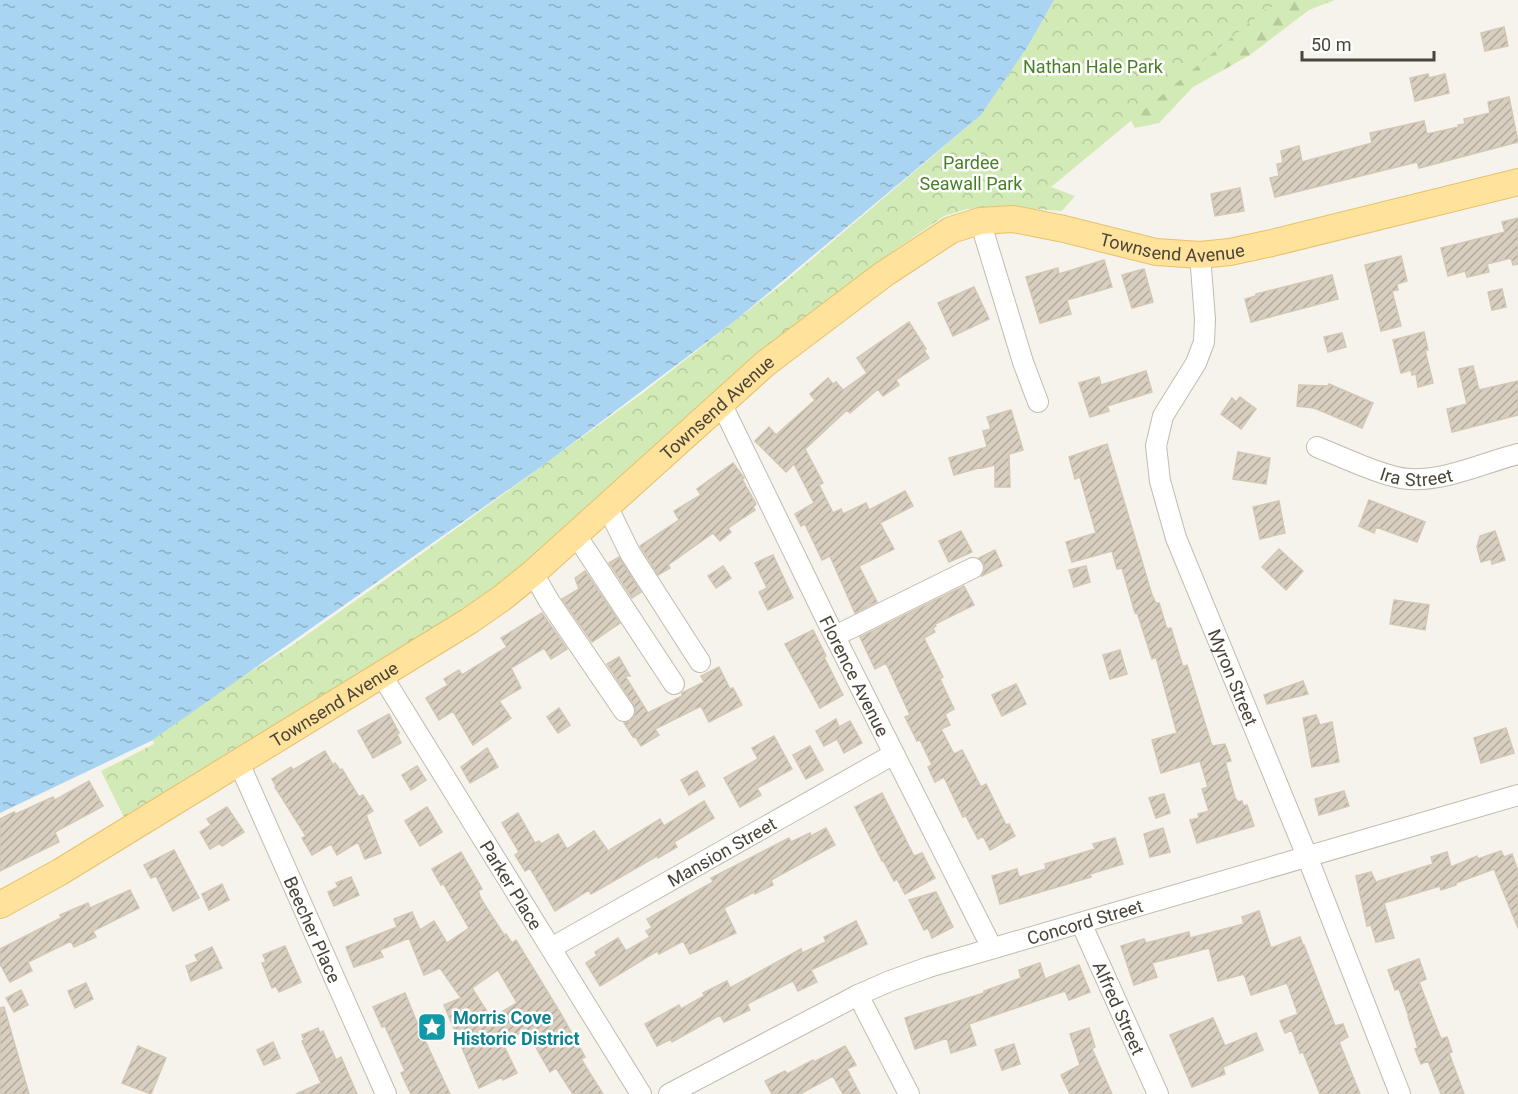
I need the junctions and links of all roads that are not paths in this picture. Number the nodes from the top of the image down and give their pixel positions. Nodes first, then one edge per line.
1 (1518, 182) edge
2 (980, 221) junction
3 (1200, 255) junction
4 (1038, 402) dead end
5 (721, 403) junction
6 (1317, 447) dead end
7 (1518, 454) edge
8 (607, 506) junction
9 (576, 535) junction
10 (973, 568) dead end
11 (533, 573) junction
12 (835, 636) junction
13 (700, 662) dead end
14 (381, 675) junction
15 (674, 684) dead end
16 (624, 711) dead end
17 (894, 754) junction
18 (239, 763) junction
19 (1518, 795) edge
20 (1306, 856) junction
21 (0, 905) edge
22 (1081, 923) junction
23 (551, 948) junction
24 (992, 948) junction
25 (858, 995) junction
26 (386, 1094) edge
27 (641, 1094) edge
28 (669, 1094) edge
29 (909, 1094) edge
30 (1158, 1094) edge
31 (1400, 1094) edge

1 - 3 main road, Townsend Avenue
2 - 3 main road, Townsend Avenue
2 - 4 street
2 - 5 main road, Townsend Avenue
3 - 20 street, Myron Street
5 - 8 main road, Townsend Avenue
5 - 12 street, Florence Avenue
6 - 7 street, Ira Street
8 - 9 main road, Townsend Avenue
8 - 13 street
9 - 11 main road, Townsend Avenue
9 - 15 street
10 - 12 street
11 - 14 main road, Townsend Avenue
11 - 16 street
12 - 17 street, Florence Avenue
14 - 18 main road, Townsend Avenue
14 - 23 street, Parker Place
17 - 23 street, Mansion Street
17 - 24 street, Florence Avenue
18 - 21 main road, Townsend Avenue
18 - 26 street, Beecher Place
19 - 20 street, Concord Street
20 - 22 street, Concord Street
20 - 31 street, Myron Street
22 - 24 street, Concord Street
22 - 30 street, Alfred Street
23 - 27 street, Parker Place
24 - 25 street, Concord Street
25 - 28 street, Concord Street
25 - 29 street

